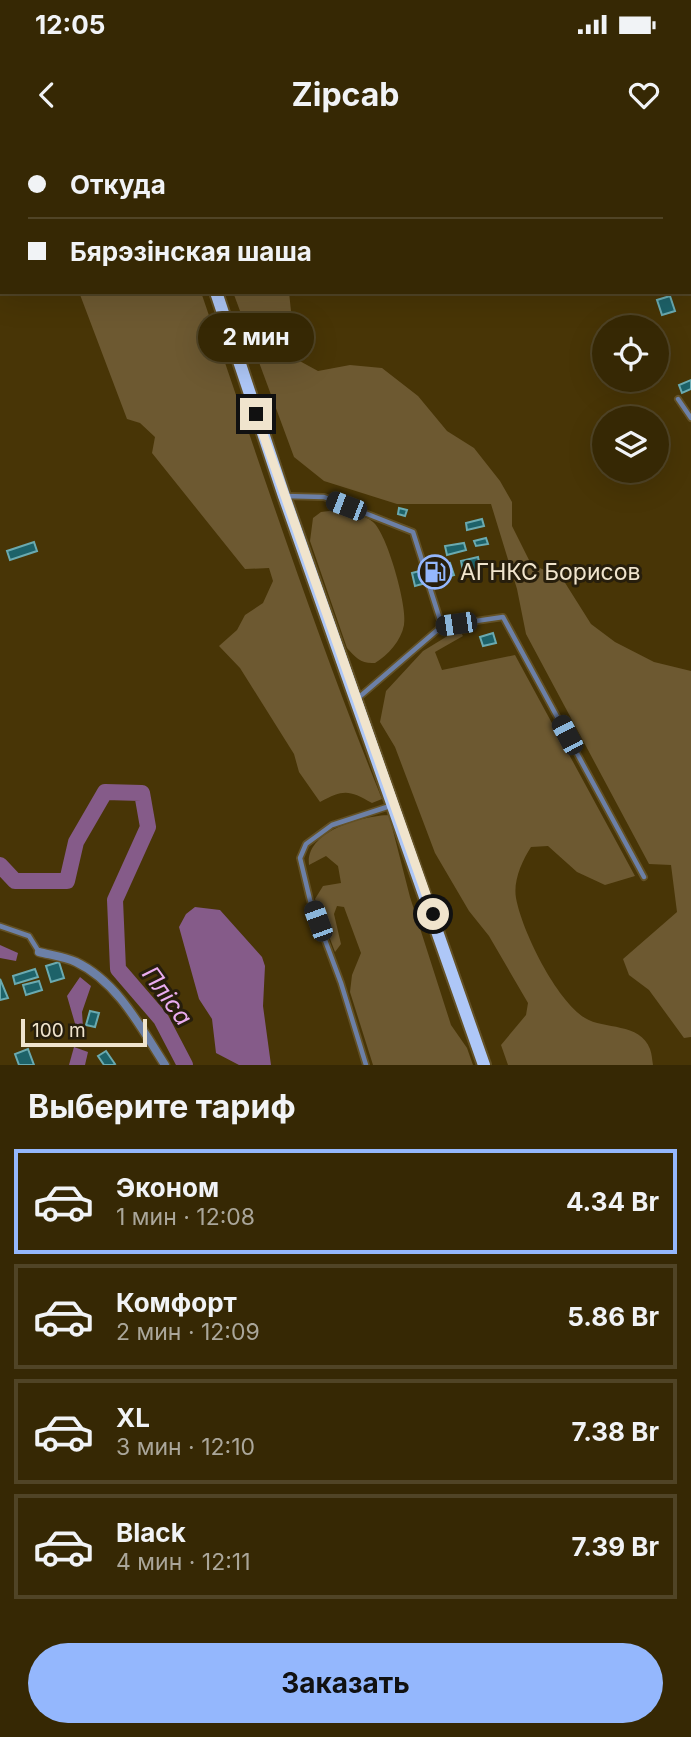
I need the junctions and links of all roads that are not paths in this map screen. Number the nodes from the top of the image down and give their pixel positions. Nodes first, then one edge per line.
1 (217, 294) edge
2 (678, 399) dead end
3 (691, 418) edge
4 (284, 496) junction
5 (425, 570) dead end
6 (428, 582) dead end
7 (442, 626) junction
8 (357, 700) junction
9 (394, 804) junction
10 (644, 877) dead end
11 (0, 926) edge
12 (39, 952) joint
13 (165, 1065) edge
14 (366, 1065) edge
15 (484, 1065) edge

1 - 4 main road
2 - 3 lane
4 - 5 lane
4 - 8 main road
6 - 7 lane
7 - 8 lane
7 - 10 lane
8 - 9 main road
9 - 14 lane
9 - 15 main road
11 - 12 lane
12 - 13 street

